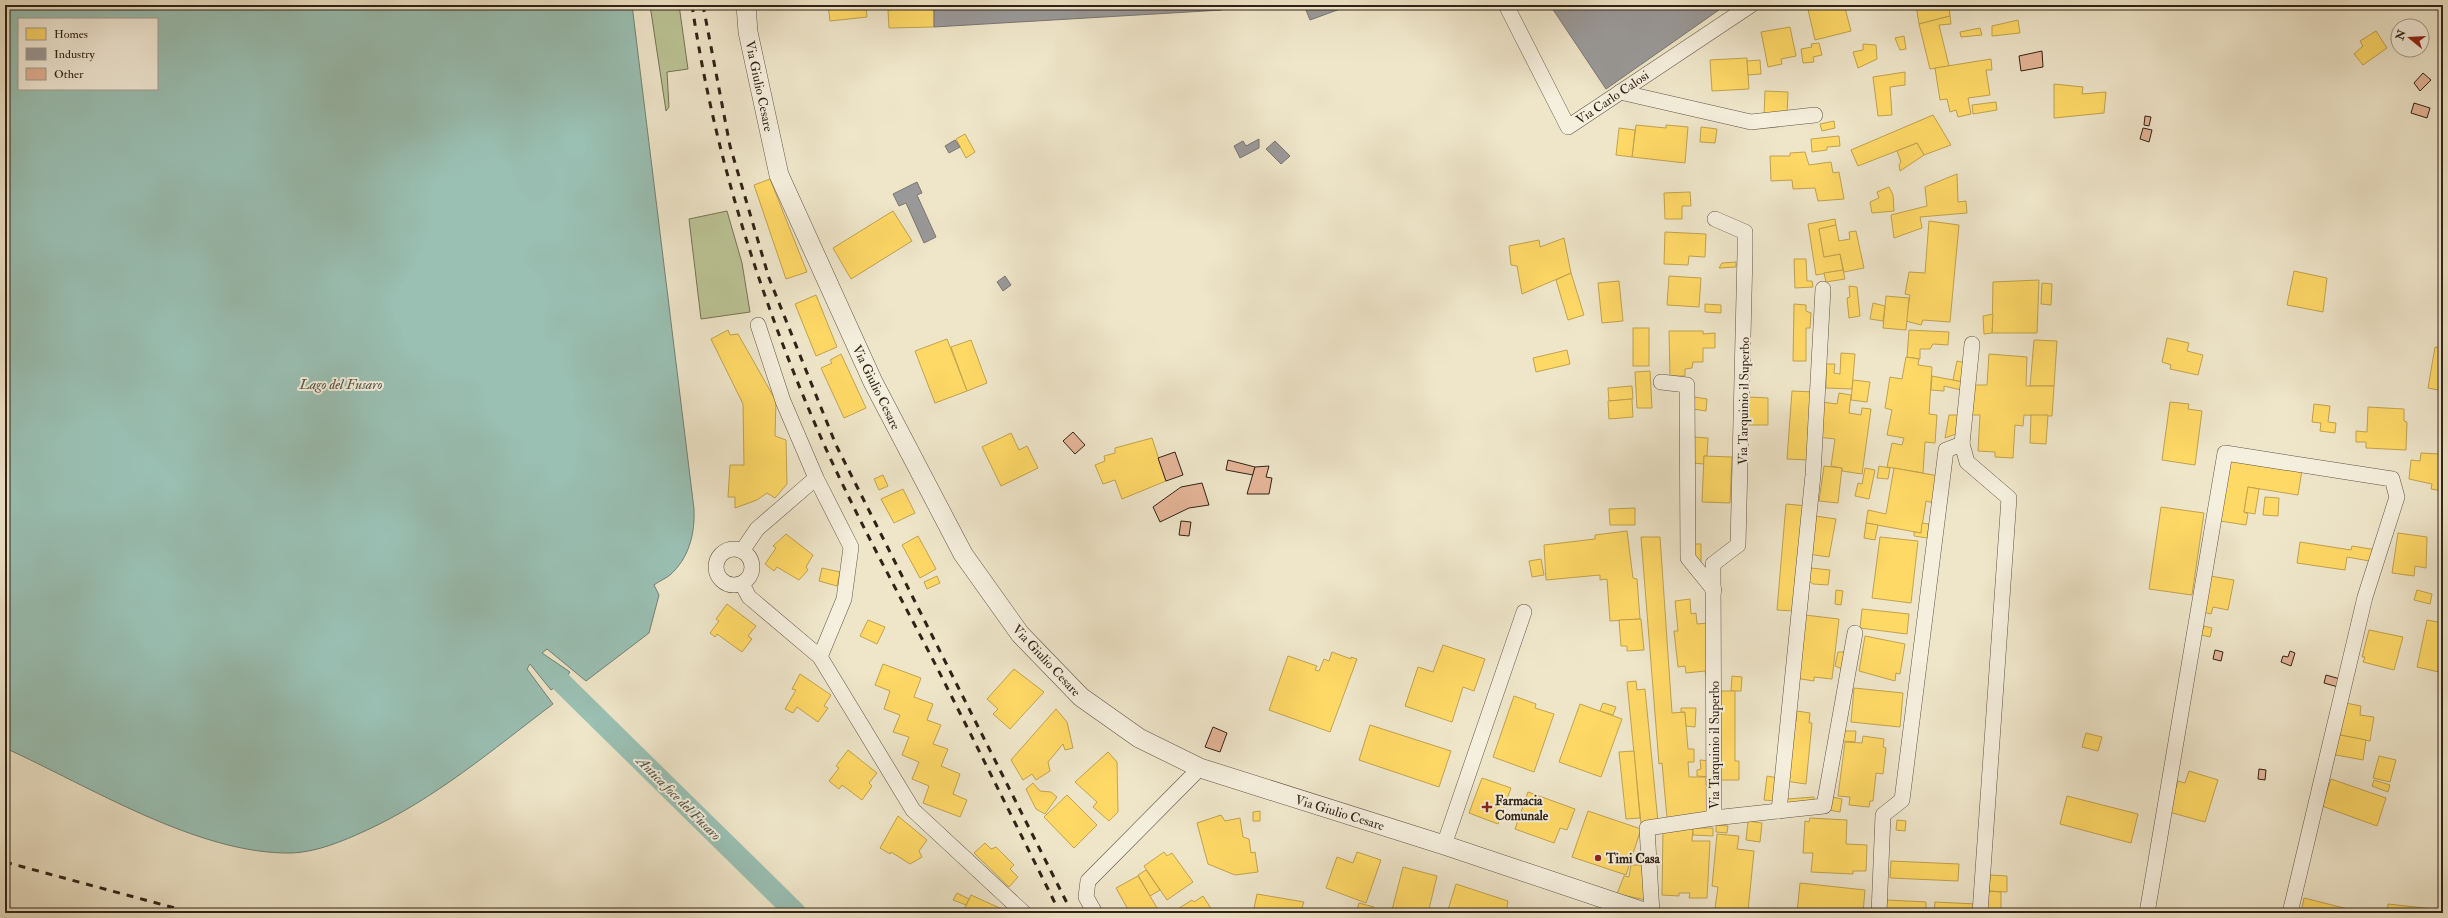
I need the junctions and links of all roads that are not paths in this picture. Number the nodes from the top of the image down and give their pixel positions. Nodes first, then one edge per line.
1 (746, 5) edge
2 (1506, 5) edge
3 (1751, 5) edge
4 (1620, 92) junction
5 (1815, 115) dead end
6 (1715, 219) dead end
7 (1823, 289) dead end
8 (758, 325) dead end
9 (1972, 344) dead end
10 (1661, 382) dead end
11 (1962, 444) junction
12 (816, 478) junction
13 (742, 551) junction
14 (742, 584) junction
15 (1714, 590) junction
16 (1524, 612) dead end
17 (1855, 633) dead end
18 (820, 658) junction
19 (1200, 768) junction
20 (1779, 811) junction
21 (1714, 818) junction
22 (1444, 845) junction
23 (1024, 913) edge
24 (1095, 913) edge
25 (1647, 913) edge
26 (1652, 913) edge
27 (1879, 913) edge
28 (1980, 913) edge
29 (2147, 913) edge
30 (2290, 913) edge

1 - 19 street, Via Giulio Cesare
2 - 4 street, Via Carlo Calosi
3 - 4 street, Via Carlo Calosi
4 - 5 street
6 - 15 street, Via Tarquinio il Superbo
7 - 20 street
8 - 12 street
9 - 11 street
10 - 15 street
11 - 27 street
11 - 28 street
12 - 13 street
12 - 18 street
13 - 14 street
13 - 14 street
14 - 18 street
15 - 21 street, Via Tarquinio il Superbo
16 - 22 street
17 - 20 street
18 - 23 street
19 - 22 street, Via Giulio Cesare
19 - 24 street
20 - 21 street
21 - 26 street, Via Tarquinio il Superbo
22 - 25 street, Via Giulio Cesare
29 - 30 street

